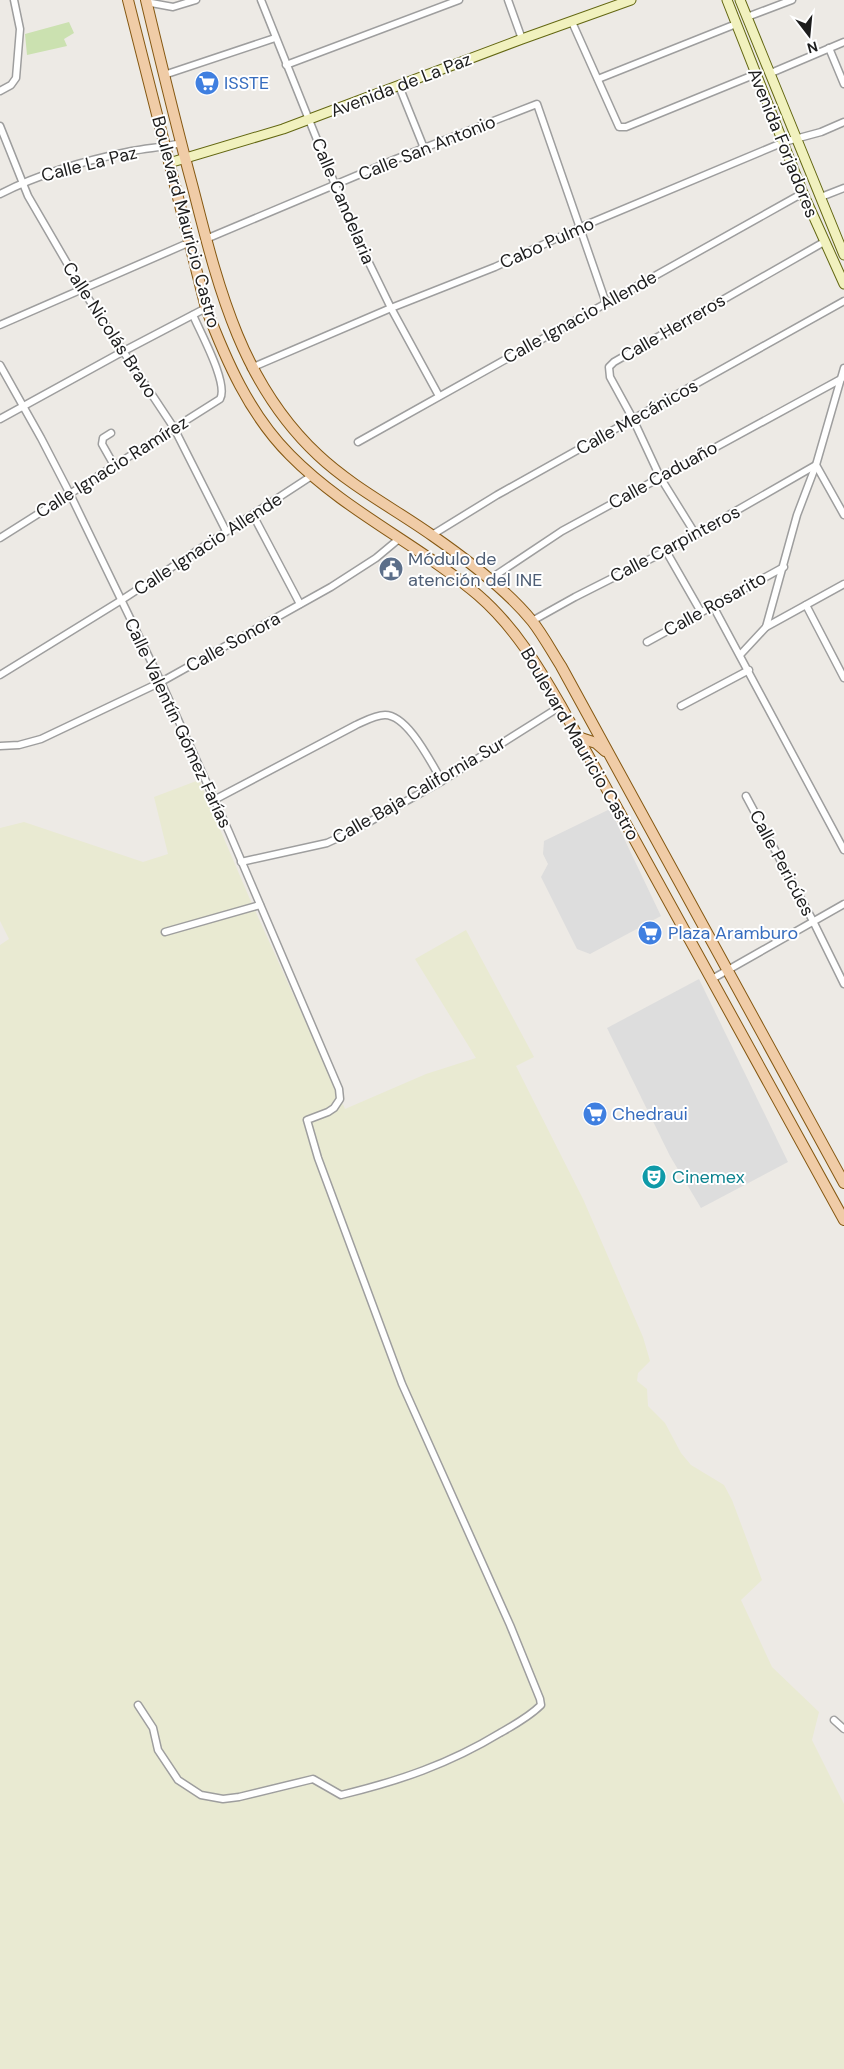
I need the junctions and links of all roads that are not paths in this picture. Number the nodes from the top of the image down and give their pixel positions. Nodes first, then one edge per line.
1 (14, 0) edge
2 (128, 0) edge
3 (196, 0) edge
4 (261, 0) edge
5 (459, 0) edge
6 (508, 0) edge
7 (631, 0) edge
8 (726, 0) edge
9 (740, 0) edge
10 (792, 0) edge
11 (146, 1) edge
12 (747, 17) junction
13 (572, 22) junction
14 (736, 24) junction
15 (275, 38) junction
16 (522, 39) junction
17 (844, 42) edge
18 (830, 48) junction
19 (286, 65) junction
20 (770, 73) junction
21 (756, 74) junction
22 (164, 75) junction
23 (598, 79) junction
24 (844, 84) edge
25 (399, 86) junction
26 (0, 91) edge
27 (309, 120) junction
28 (844, 122) edge
29 (0, 126) edge
30 (797, 139) junction
31 (784, 142) junction
32 (181, 143) junction
33 (166, 147) junction
34 (424, 148) junction
35 (185, 159) junction
36 (169, 163) junction
37 (22, 182) junction
38 (334, 185) junction
39 (844, 188) edge
40 (803, 193) junction
41 (0, 194) edge
42 (821, 198) junction
43 (581, 227) junction
44 (206, 239) junction
45 (824, 242) junction
46 (188, 243) junction
47 (844, 255) edge
48 (844, 284) edge
49 (82, 289) junction
50 (844, 301) edge
51 (606, 303) junction
52 (206, 308) junction
53 (391, 308) junction
54 (193, 315) junction
55 (0, 325) edge
56 (122, 352) junction
57 (0, 365) edge
58 (251, 368) junction
59 (844, 368) edge
60 (842, 378) junction
61 (439, 396) junction
62 (23, 406) junction
63 (0, 419) edge
64 (633, 419) junction
65 (174, 428) junction
66 (111, 433) dead end
67 (358, 442) dead end
68 (816, 465) junction
69 (115, 467) junction
70 (313, 475) junction
71 (660, 477) junction
72 (70, 494) junction
73 (253, 515) junction
74 (844, 515) edge
75 (226, 531) junction
76 (432, 535) junction
77 (696, 535) junction
78 (0, 538) edge
79 (400, 538) junction
80 (666, 551) junction
81 (784, 567) junction
82 (490, 579) junction
83 (844, 584) edge
84 (120, 601) junction
85 (300, 604) junction
86 (806, 605) junction
87 (713, 606) junction
88 (701, 612) junction
89 (532, 621) junction
90 (766, 627) junction
91 (647, 642) dead end
92 (740, 654) junction
93 (749, 670) junction
94 (0, 675) edge
95 (844, 678) edge
96 (161, 682) junction
97 (561, 706) junction
98 (681, 706) dead end
99 (578, 737) junction
100 (0, 746) edge
101 (611, 757) junction
102 (442, 781) junction
103 (746, 796) dead end
104 (214, 800) junction
105 (844, 850) edge
106 (241, 862) junction
107 (844, 904) edge
108 (260, 905) junction
109 (813, 921) junction
110 (165, 932) dead end
111 (728, 970) junction
112 (712, 979) junction
113 (844, 984) edge
114 (844, 1183) edge
115 (844, 1220) edge
116 (138, 1705) dead end
117 (834, 1720) dead end
118 (844, 1729) edge

1 - 26 street
2 - 33 main road, Boulevard Mauricio Castro
3 - 11 street
4 - 15 street, Calle Candelaria
5 - 19 street
6 - 16 street
7 - 13 main road, Avenida de La Paz
8 - 14 main road, Avenida Forjadores
9 - 12 main road, Avenida Forjadores
10 - 12 street
11 - 22 main road, Boulevard Mauricio Castro
12 - 20 main road, Avenida Forjadores
13 - 16 main road, Avenida de La Paz
13 - 23 street
14 - 21 main road, Avenida Forjadores
14 - 23 street
15 - 19 street, Calle Candelaria
15 - 22 street
16 - 25 main road, Avenida de La Paz
17 - 18 street
18 - 20 street
18 - 24 street
19 - 27 street, Calle Candelaria
20 - 30 main road, Avenida Forjadores
21 - 23 street
21 - 31 main road, Avenida Forjadores
22 - 32 main road, Boulevard Mauricio Castro
25 - 27 main road, Avenida de La Paz
25 - 34 street
27 - 35 main road, Avenida de La Paz
27 - 38 street, Calle Candelaria
28 - 30 street, Cabo Pulmo
29 - 37 street, Calle Nicolás Bravo
30 - 31 street, Cabo Pulmo
30 - 42 main road, Avenida Forjadores
31 - 40 main road, Avenida Forjadores
31 - 43 street, Cabo Pulmo
32 - 33 street, Calle La Paz
32 - 35 main road, Boulevard Mauricio Castro
33 - 36 main road, Boulevard Mauricio Castro
33 - 37 street, Calle La Paz
34 - 38 street, Calle San Antonio
34 - 43 street, Calle San Antonio
35 - 36 main road, Avenida de La Paz
35 - 44 main road, Boulevard Mauricio Castro
36 - 46 main road, Boulevard Mauricio Castro
37 - 41 street, Calle La Paz
37 - 49 street, Calle Nicolás Bravo
38 - 44 street, Calle San Antonio
38 - 53 street, Calle Candelaria
39 - 42 street
40 - 45 main road, Avenida Forjadores
40 - 51 street, Calle Ignacio Allende
42 - 47 main road, Avenida Forjadores
43 - 51 street
43 - 53 street, Cabo Pulmo
44 - 58 main road, Boulevard Mauricio Castro
45 - 48 main road, Avenida Forjadores
45 - 64 street, Calle Herreros
46 - 49 street
46 - 52 main road, Boulevard Mauricio Castro
49 - 55 street
49 - 56 street, Calle Nicolás Bravo
50 - 64 street, Calle Mecánicos
51 - 61 street, Calle Ignacio Allende
52 - 54 street
52 - 70 main road, Boulevard Mauricio Castro
53 - 58 street, Cabo Pulmo
53 - 61 street, Calle Candelaria
54 - 56 street
54 - 65 street, Calle Ignacio Ramírez
56 - 62 street
56 - 65 street, Calle Nicolás Bravo
57 - 62 street, Calle Valentín Gómez Farías
58 - 76 main road, Boulevard Mauricio Castro
59 - 60 street
60 - 68 street
60 - 71 street, Calle Caduaño
61 - 67 street, Calle Ignacio Allende
62 - 63 street
62 - 72 street, Calle Valentín Gómez Farías
64 - 71 street, Calle Herreros
64 - 76 street, Calle Mecánicos
65 - 69 street, Calle Ignacio Ramírez
65 - 75 street, Calle Nicolás Bravo
66 - 69 street
68 - 74 street
68 - 77 street, Calle Carpinteros
68 - 81 street
69 - 72 street, Calle Ignacio Ramírez
70 - 73 street, Calle Ignacio Allende
70 - 79 main road, Boulevard Mauricio Castro
71 - 77 street, Calle Herreros
71 - 82 street, Calle Caduaño
72 - 78 street, Calle Ignacio Ramírez
72 - 84 street, Calle Valentín Gómez Farías
73 - 75 street, Calle Ignacio Allende
73 - 85 street
75 - 84 street, Calle Ignacio Allende
76 - 82 main road, Boulevard Mauricio Castro
77 - 80 street, Calle Carpinteros
79 - 85 street, Calle Sonora
79 - 97 main road, Boulevard Mauricio Castro
80 - 88 street
80 - 89 street, Calle Carpinteros
81 - 87 street, Calle Rosarito
81 - 90 street
82 - 89 main road, Boulevard Mauricio Castro
83 - 86 street
84 - 94 street, Calle Ignacio Allende
84 - 96 street, Calle Valentín Gómez Farías
85 - 96 street, Calle Sonora
86 - 90 street
86 - 95 street
87 - 88 street, Calle Rosarito
87 - 92 street
88 - 91 street, Calle Rosarito
89 - 101 main road, Boulevard Mauricio Castro
90 - 92 street
92 - 93 street
93 - 98 street
93 - 105 street
96 - 100 street, Calle Sonora
96 - 104 street, Calle Valentín Gómez Farías
97 - 99 main road, Boulevard Mauricio Castro
97 - 102 street, Calle Baja California Sur
99 - 101 main road
99 - 112 main road, Boulevard Mauricio Castro
101 - 111 main road, Boulevard Mauricio Castro
102 - 104 street
102 - 106 street, Calle Baja California Sur
103 - 109 street, Calle Pericúes
104 - 106 street, Calle Valentín Gómez Farías
106 - 108 street, Calle Valentín Gómez Farías
107 - 109 street
108 - 110 street
108 - 116 street, Calle Valentín Gómez Farías
109 - 111 street
109 - 113 street, Calle Pericúes
111 - 112 street
111 - 114 main road, Boulevard Mauricio Castro
112 - 115 main road, Boulevard Mauricio Castro
117 - 118 street

